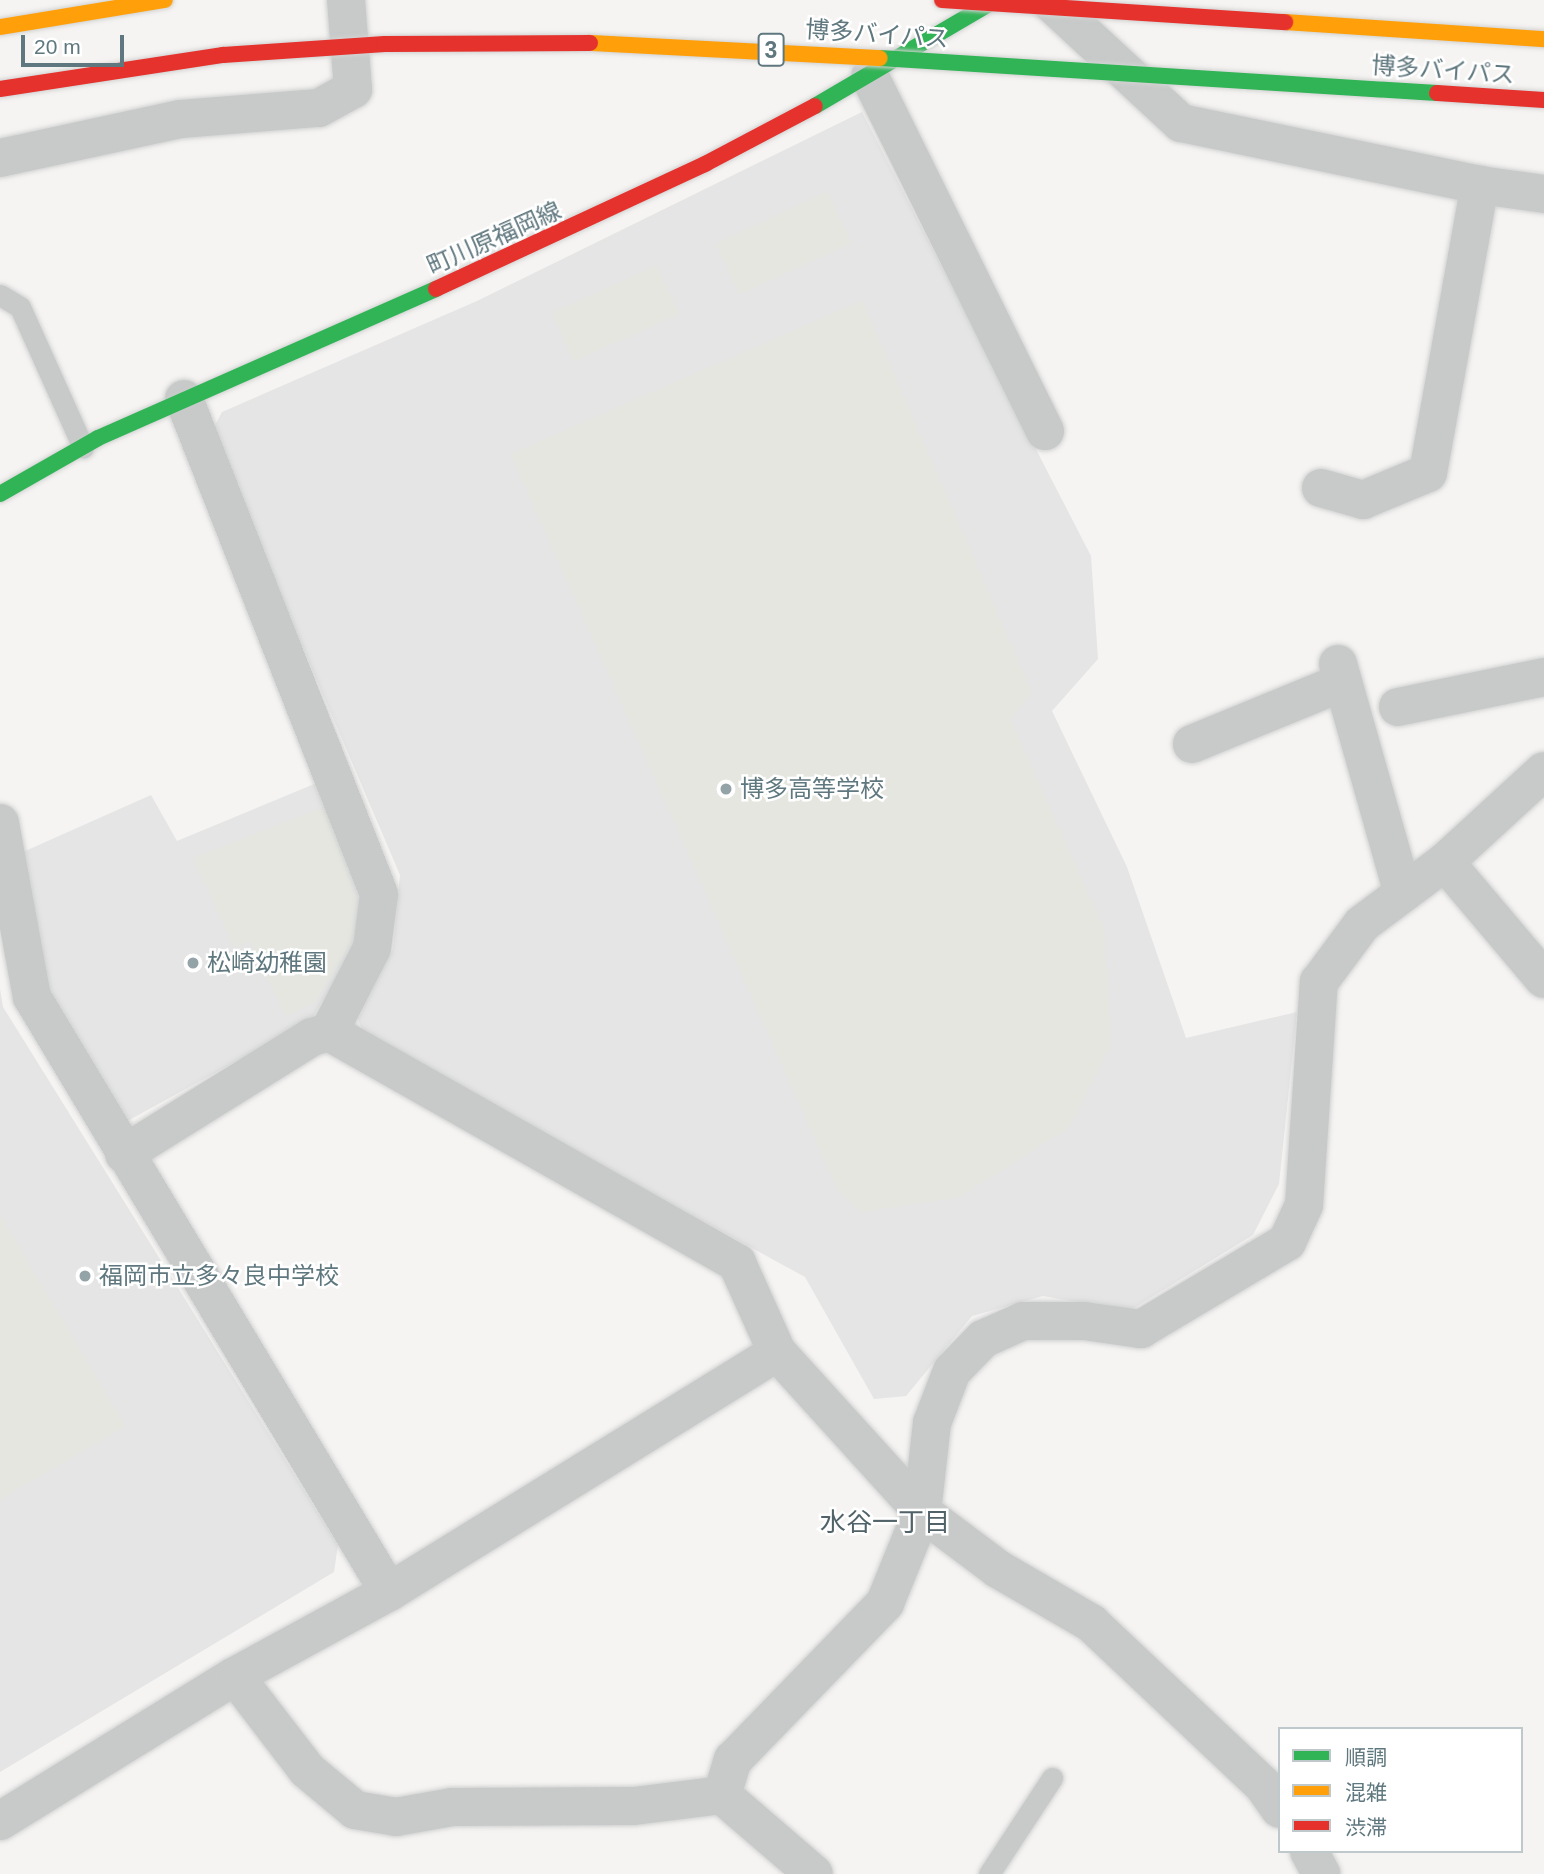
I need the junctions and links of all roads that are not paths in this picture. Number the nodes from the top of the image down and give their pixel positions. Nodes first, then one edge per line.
1 (165, 0) edge
2 (346, 0) edge
3 (942, 0) edge
4 (996, 0) edge
5 (1048, 0) edge
6 (0, 27) edge
7 (1544, 39) edge
8 (870, 77) junction
9 (0, 89) edge
10 (1544, 100) edge
11 (0, 158) edge
12 (1480, 186) junction
13 (1544, 194) edge
14 (0, 295) edge
15 (184, 399) junction
16 (1045, 431) dead end
17 (83, 447) junction
18 (1321, 488) dead end
19 (0, 494) edge
20 (1544, 677) edge
21 (1398, 707) dead end
22 (1192, 744) dead end
23 (1544, 771) edge
24 (0, 822) edge
25 (1445, 862) junction
26 (1403, 893) junction
27 (1544, 979) edge
28 (329, 1032) junction
29 (124, 1154) junction
30 (777, 1352) junction
31 (922, 1512) junction
32 (389, 1592) junction
33 (235, 1676) junction
34 (1052, 1779) dead end
35 (722, 1795) junction
36 (1278, 1806) edge
37 (0, 1821) edge
38 (1310, 1853) edge
39 (814, 1874) edge
40 (989, 1874) edge
41 (1321, 1874) edge

1 - 6 main road
2 - 11 street
3 - 7 main road, 博多バイパス, bridge
4 - 8 main road, 町川原福岡線
5 - 12 street
8 - 15 main road, 町川原福岡線
8 - 16 street
9 - 10 main road, 博多バイパス / 3, bridge
12 - 13 street
12 - 18 street
14 - 17 lane
15 - 17 main road, 町川原福岡線
15 - 28 street
17 - 19 main road, 町川原福岡線
20 - 21 street
22 - 26 street
23 - 25 street
24 - 29 street
25 - 26 street
25 - 27 street
26 - 31 street
28 - 29 street
28 - 30 street
29 - 32 street
30 - 31 street
30 - 32 street
31 - 35 street
31 - 36 street
32 - 33 street
33 - 35 street
33 - 37 street
34 - 40 lane
35 - 39 street
38 - 41 street

